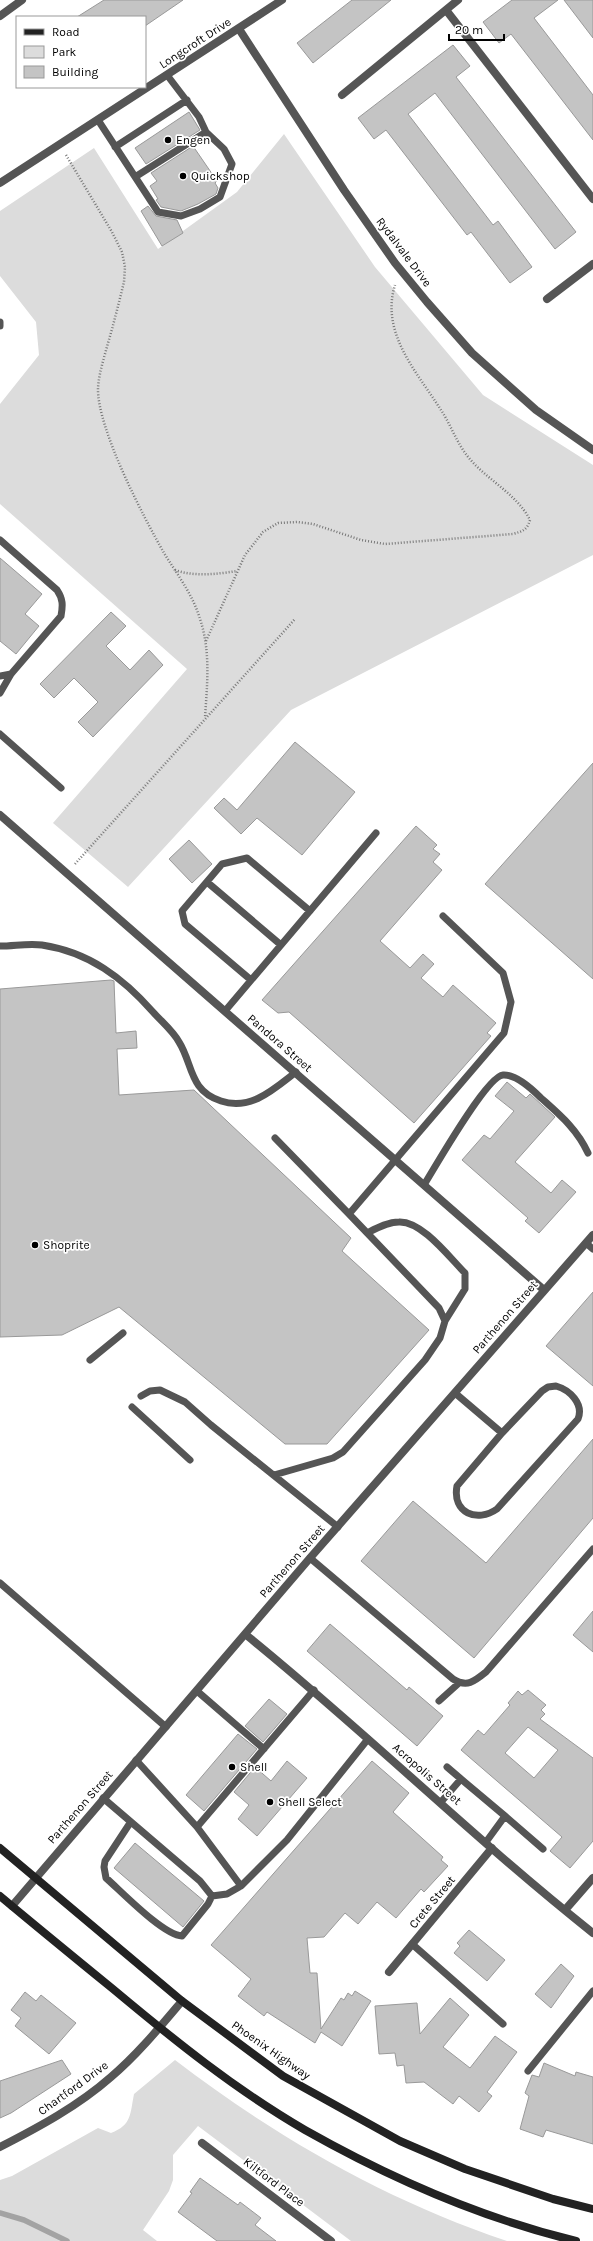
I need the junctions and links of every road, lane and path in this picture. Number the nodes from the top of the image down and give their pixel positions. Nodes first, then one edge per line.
1 (22, 0) edge
2 (282, 0) edge
3 (458, 0) edge
4 (446, 10) junction
5 (0, 16) edge
6 (240, 29) junction
7 (167, 75) junction
8 (342, 94) dead end
9 (187, 100) junction
10 (98, 120) junction
11 (206, 132) junction
12 (60, 144) junction
13 (115, 147) junction
14 (135, 177) junction
15 (0, 182) edge
16 (593, 199) edge
17 (593, 264) edge
18 (403, 272) junction
19 (547, 300) dead end
20 (0, 322) edge
21 (0, 326) edge
22 (593, 450) edge
23 (0, 540) edge
24 (175, 570) junction
25 (238, 571) junction
26 (295, 619) dead end
27 (206, 641) junction
28 (11, 674) junction
29 (0, 676) edge
30 (0, 693) edge
31 (205, 718) junction
32 (0, 734) edge
33 (61, 788) dead end
34 (1, 817) edge
35 (376, 833) dead end
36 (67, 873) junction
37 (207, 882) junction
38 (310, 911) junction
39 (443, 916) dead end
40 (281, 945) junction
41 (0, 946) edge
42 (251, 980) junction
43 (225, 1011) junction
44 (296, 1072) junction
45 (275, 1138) dead end
46 (588, 1153) dead end
47 (395, 1159) junction
48 (424, 1184) junction
49 (349, 1214) junction
50 (367, 1233) junction
51 (593, 1235) edge
52 (586, 1243) junction
53 (593, 1248) edge
54 (544, 1290) junction
55 (445, 1321) junction
56 (123, 1333) dead end
57 (90, 1360) dead end
58 (455, 1393) junction
59 (141, 1396) dead end
60 (132, 1407) dead end
61 (502, 1433) junction
62 (190, 1460) dead end
63 (274, 1475) junction
64 (338, 1527) junction
65 (593, 1549) edge
66 (310, 1558) junction
67 (0, 1583) edge
68 (245, 1634) junction
69 (459, 1683) junction
70 (314, 1690) junction
71 (197, 1691) junction
72 (439, 1701) dead end
73 (166, 1727) junction
74 (368, 1739) junction
75 (264, 1749) junction
76 (136, 1760) junction
77 (447, 1767) dead end
78 (462, 1779) junction
79 (103, 1798) junction
80 (441, 1802) junction
81 (505, 1816) junction
82 (130, 1823) junction
83 (197, 1827) junction
84 (486, 1842) junction
85 (0, 1848) edge
86 (492, 1848) junction
87 (543, 1848) dead end
88 (35, 1878) junction
89 (593, 1878) edge
90 (241, 1886) junction
91 (0, 1896) edge
92 (212, 1896) junction
93 (12, 1906) junction
94 (565, 1910) junction
95 (593, 1933) edge
96 (412, 1944) junction
97 (389, 1972) dead end
98 (593, 1991) edge
99 (182, 2001) junction
100 (503, 2024) dead end
101 (160, 2028) junction
102 (528, 2071) dead end
103 (202, 2143) dead end
104 (0, 2147) edge
105 (593, 2210) edge
106 (331, 2241) edge
107 (576, 2241) edge

1 - 5 street
2 - 6 street, Longcroft Drive
3 - 4 street
4 - 8 street
4 - 16 street
6 - 7 street, Longcroft Drive
6 - 18 street, Rydalvale Drive
7 - 9 lane
7 - 10 street, Longcroft Drive
9 - 11 lane
9 - 13 lane
10 - 12 street, Longcroft Drive
10 - 13 lane
11 - 14 lane
11 - 14 lane
12 - 15 street, Longcroft Drive
12 - 24 path
13 - 14 lane
17 - 19 street
18 - 22 street, Rydalvale Drive
18 - 25 path
20 - 21 lane
23 - 28 lane
24 - 25 path
24 - 27 path
25 - 27 path
26 - 31 path
27 - 31 path
28 - 29 lane
28 - 30 lane
31 - 36 path
32 - 33 lane
34 - 36 street, Pandora Street
35 - 38 lane
36 - 43 street, Pandora Street
37 - 38 lane
37 - 40 lane
37 - 42 lane
38 - 40 lane
39 - 47 lane
40 - 42 lane
41 - 44 lane
42 - 43 lane
43 - 44 street, Pandora Street
44 - 47 street, Pandora Street
45 - 49 lane
46 - 48 lane
47 - 48 street, Pandora Street
47 - 49 lane
48 - 54 street, Pandora Street
49 - 50 lane
50 - 55 lane
50 - 55 lane
51 - 52 street, Parthenon Street
52 - 53 lane
52 - 54 street, Parthenon Street
54 - 58 street, Parthenon Street
55 - 63 lane
56 - 57 lane
58 - 61 lane
58 - 64 street, Parthenon Street
59 - 63 lane
60 - 62 lane
61 - 61 lane
63 - 64 lane
64 - 66 street, Parthenon Street
65 - 69 lane
66 - 68 street, Parthenon Street
66 - 69 lane
67 - 73 lane
68 - 70 street, Acropolis Street
68 - 71 street, Parthenon Street
69 - 72 lane
70 - 74 street, Acropolis Street
70 - 75 lane
71 - 73 street, Parthenon Street
71 - 75 lane
73 - 76 street, Parthenon Street
74 - 80 street, Acropolis Street
74 - 90 lane
75 - 83 lane
76 - 79 street, Parthenon Street
76 - 83 lane
77 - 78 lane
78 - 80 lane
78 - 81 lane
79 - 82 lane
79 - 88 street, Parthenon Street
80 - 84 street, Acropolis Street
81 - 84 lane
81 - 87 lane
82 - 92 lane
82 - 92 lane
83 - 90 lane
84 - 86 street, Acropolis Street
85 - 88 main road, Phoenix Highway
86 - 94 street, Acropolis Street
86 - 96 street, Crete Street
88 - 93 street, Parthenon Street
88 - 99 main road, Phoenix Highway
89 - 94 street
90 - 92 lane
91 - 93 main road
93 - 101 main road
94 - 95 street, Acropolis Street
96 - 97 street, Crete Street
96 - 100 lane
98 - 102 lane
99 - 101 street, Chartford Drive
99 - 105 main road, Phoenix Highway
101 - 104 street, Chartford Drive
101 - 107 main road
103 - 106 street, Kiltford Place

